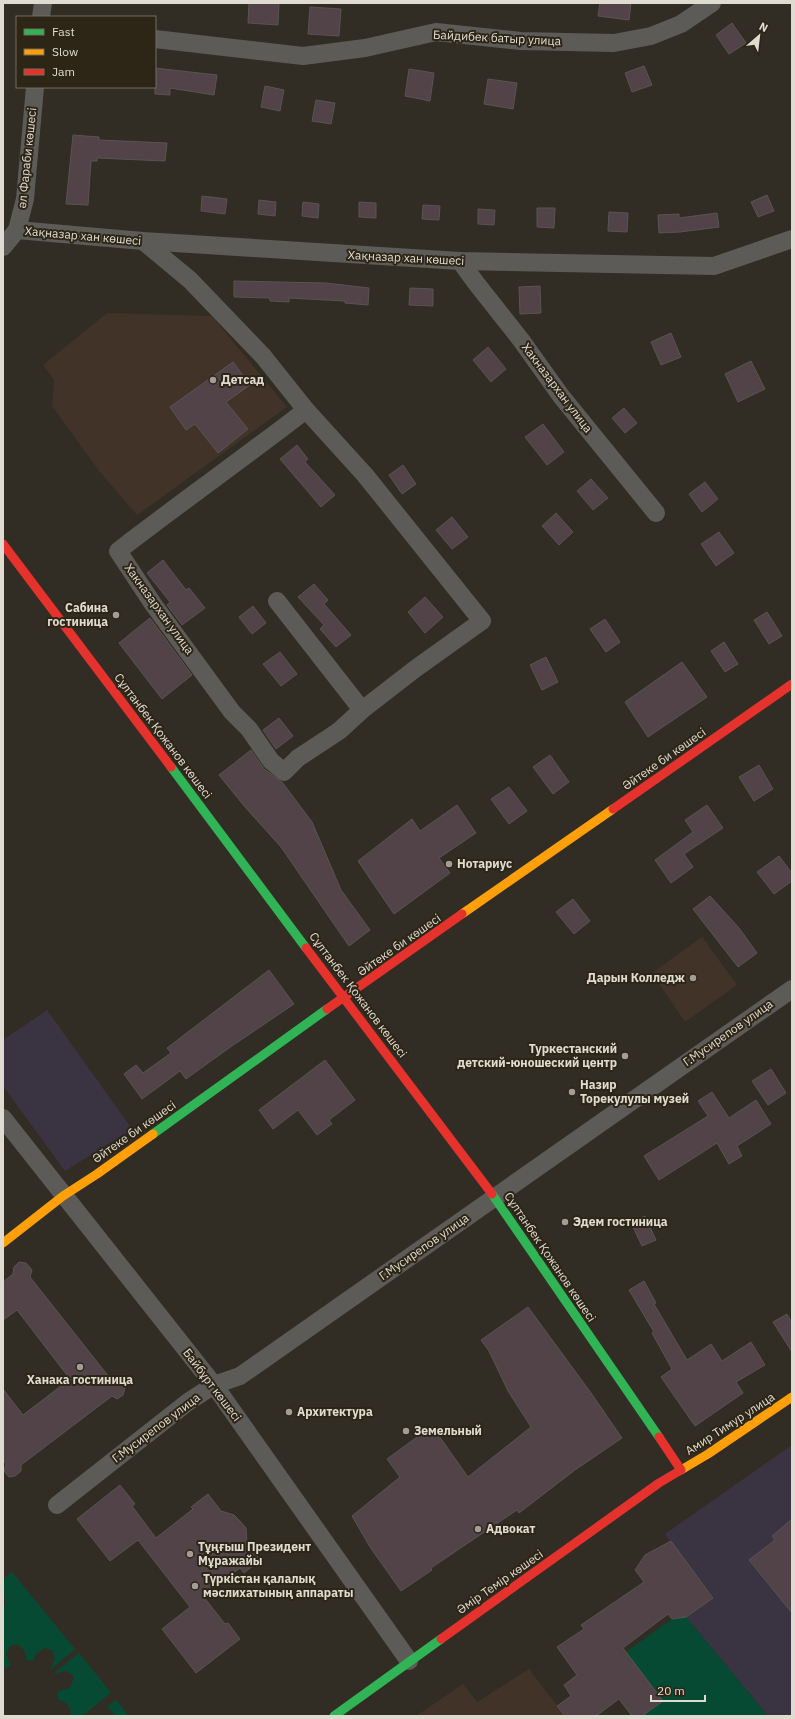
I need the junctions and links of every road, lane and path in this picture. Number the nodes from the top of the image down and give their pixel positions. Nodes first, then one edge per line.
1 (43, 3) edge
2 (712, 3) edge
3 (41, 16) edge
4 (156, 39) edge
5 (35, 88) edge
6 (17, 230) junction
7 (792, 239) edge
8 (143, 242) junction
9 (3, 247) edge
10 (460, 261) junction
11 (306, 410) junction
12 (656, 513) dead end
13 (3, 544) edge
14 (277, 602) dead end
15 (792, 684) edge
16 (362, 710) junction
17 (792, 989) edge
18 (344, 997) junction
19 (3, 1118) edge
20 (63, 1196) junction
21 (494, 1197) junction
22 (3, 1243) edge
23 (214, 1385) junction
24 (792, 1397) edge
25 (681, 1470) junction
26 (57, 1505) dead end
27 (408, 1661) junction
28 (334, 1716) edge

1 - 3 street
2 - 4 street, Байдибек батыр улица
5 - 6 street, әл Фараби көшесі
6 - 8 street, Хақназар хан көшесі
6 - 9 street, әл Фараби көшесі
7 - 10 street, Хақназар хан көшесі
8 - 10 street, Хақназар хан көшесі
8 - 11 street, Хакназархан улица
10 - 12 street, Хакназархан улица
11 - 16 street, Хакназархан улица
11 - 16 street, Хакназархан улица
13 - 18 main road, Сұлтанбек Қожанов көшесі
14 - 16 street
15 - 18 main road, Әйтеке би көшесі
17 - 21 street, Г.Мусирепов улица
18 - 20 main road, Әйтеке би көшесі
18 - 21 main road, Сұлтанбек Қожанов көшесі
19 - 20 street, Байбұрт көшесі
20 - 22 main road, Әйтеке би көшесі
20 - 23 street, Байбұрт көшесі
21 - 23 street, Г.Мусирепов улица
21 - 25 main road, Сұлтанбек Қожанов көшесі
23 - 26 street, Г.Мусирепов улица
23 - 27 street, Байбұрт көшесі
24 - 25 main road, Амир Тимур улица
25 - 27 main road, Әмір Темір көшесі
27 - 28 main road, Әмір Темір көшесі

